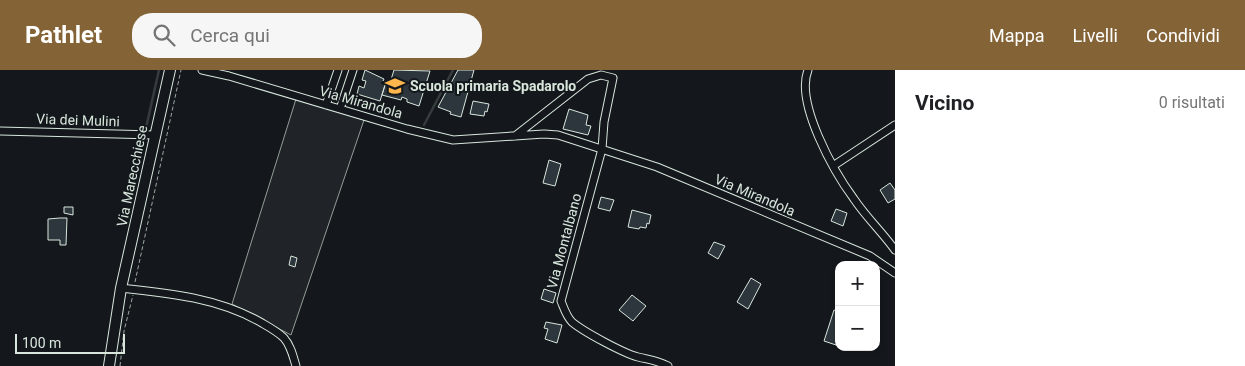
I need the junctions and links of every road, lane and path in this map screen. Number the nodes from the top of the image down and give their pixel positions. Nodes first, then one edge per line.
1 (170, 70) edge
2 (181, 70) edge
3 (202, 70) edge
4 (338, 70) edge
5 (353, 70) edge
6 (808, 70) edge
7 (326, 105) junction
8 (340, 109) junction
9 (895, 125) edge
10 (0, 130) edge
11 (154, 135) junction
12 (514, 137) junction
13 (602, 149) junction
14 (833, 166) junction
15 (895, 250) edge
16 (895, 273) edge
17 (134, 287) dead end
18 (121, 288) junction
19 (133, 292) dead end
20 (109, 366) edge
21 (120, 366) edge
22 (296, 366) edge
23 (668, 366) edge

1 - 11 main road, Via Marecchiese
2 - 17 path
3 - 7 street, Via Mirandola
4 - 7 street
5 - 8 street
6 - 14 street
7 - 8 street, Via Mirandola
8 - 12 street, Via Mirandola
9 - 14 street
10 - 11 street, Via dei Mulini
11 - 18 main road, Via Marecchiese
12 - 13 street, Via Mirandola
12 - 13 street
13 - 16 street, Via Mirandola
13 - 23 street, Via Montalbano
14 - 15 street
18 - 20 main road, Via Marecchiese
18 - 22 street
19 - 21 path

